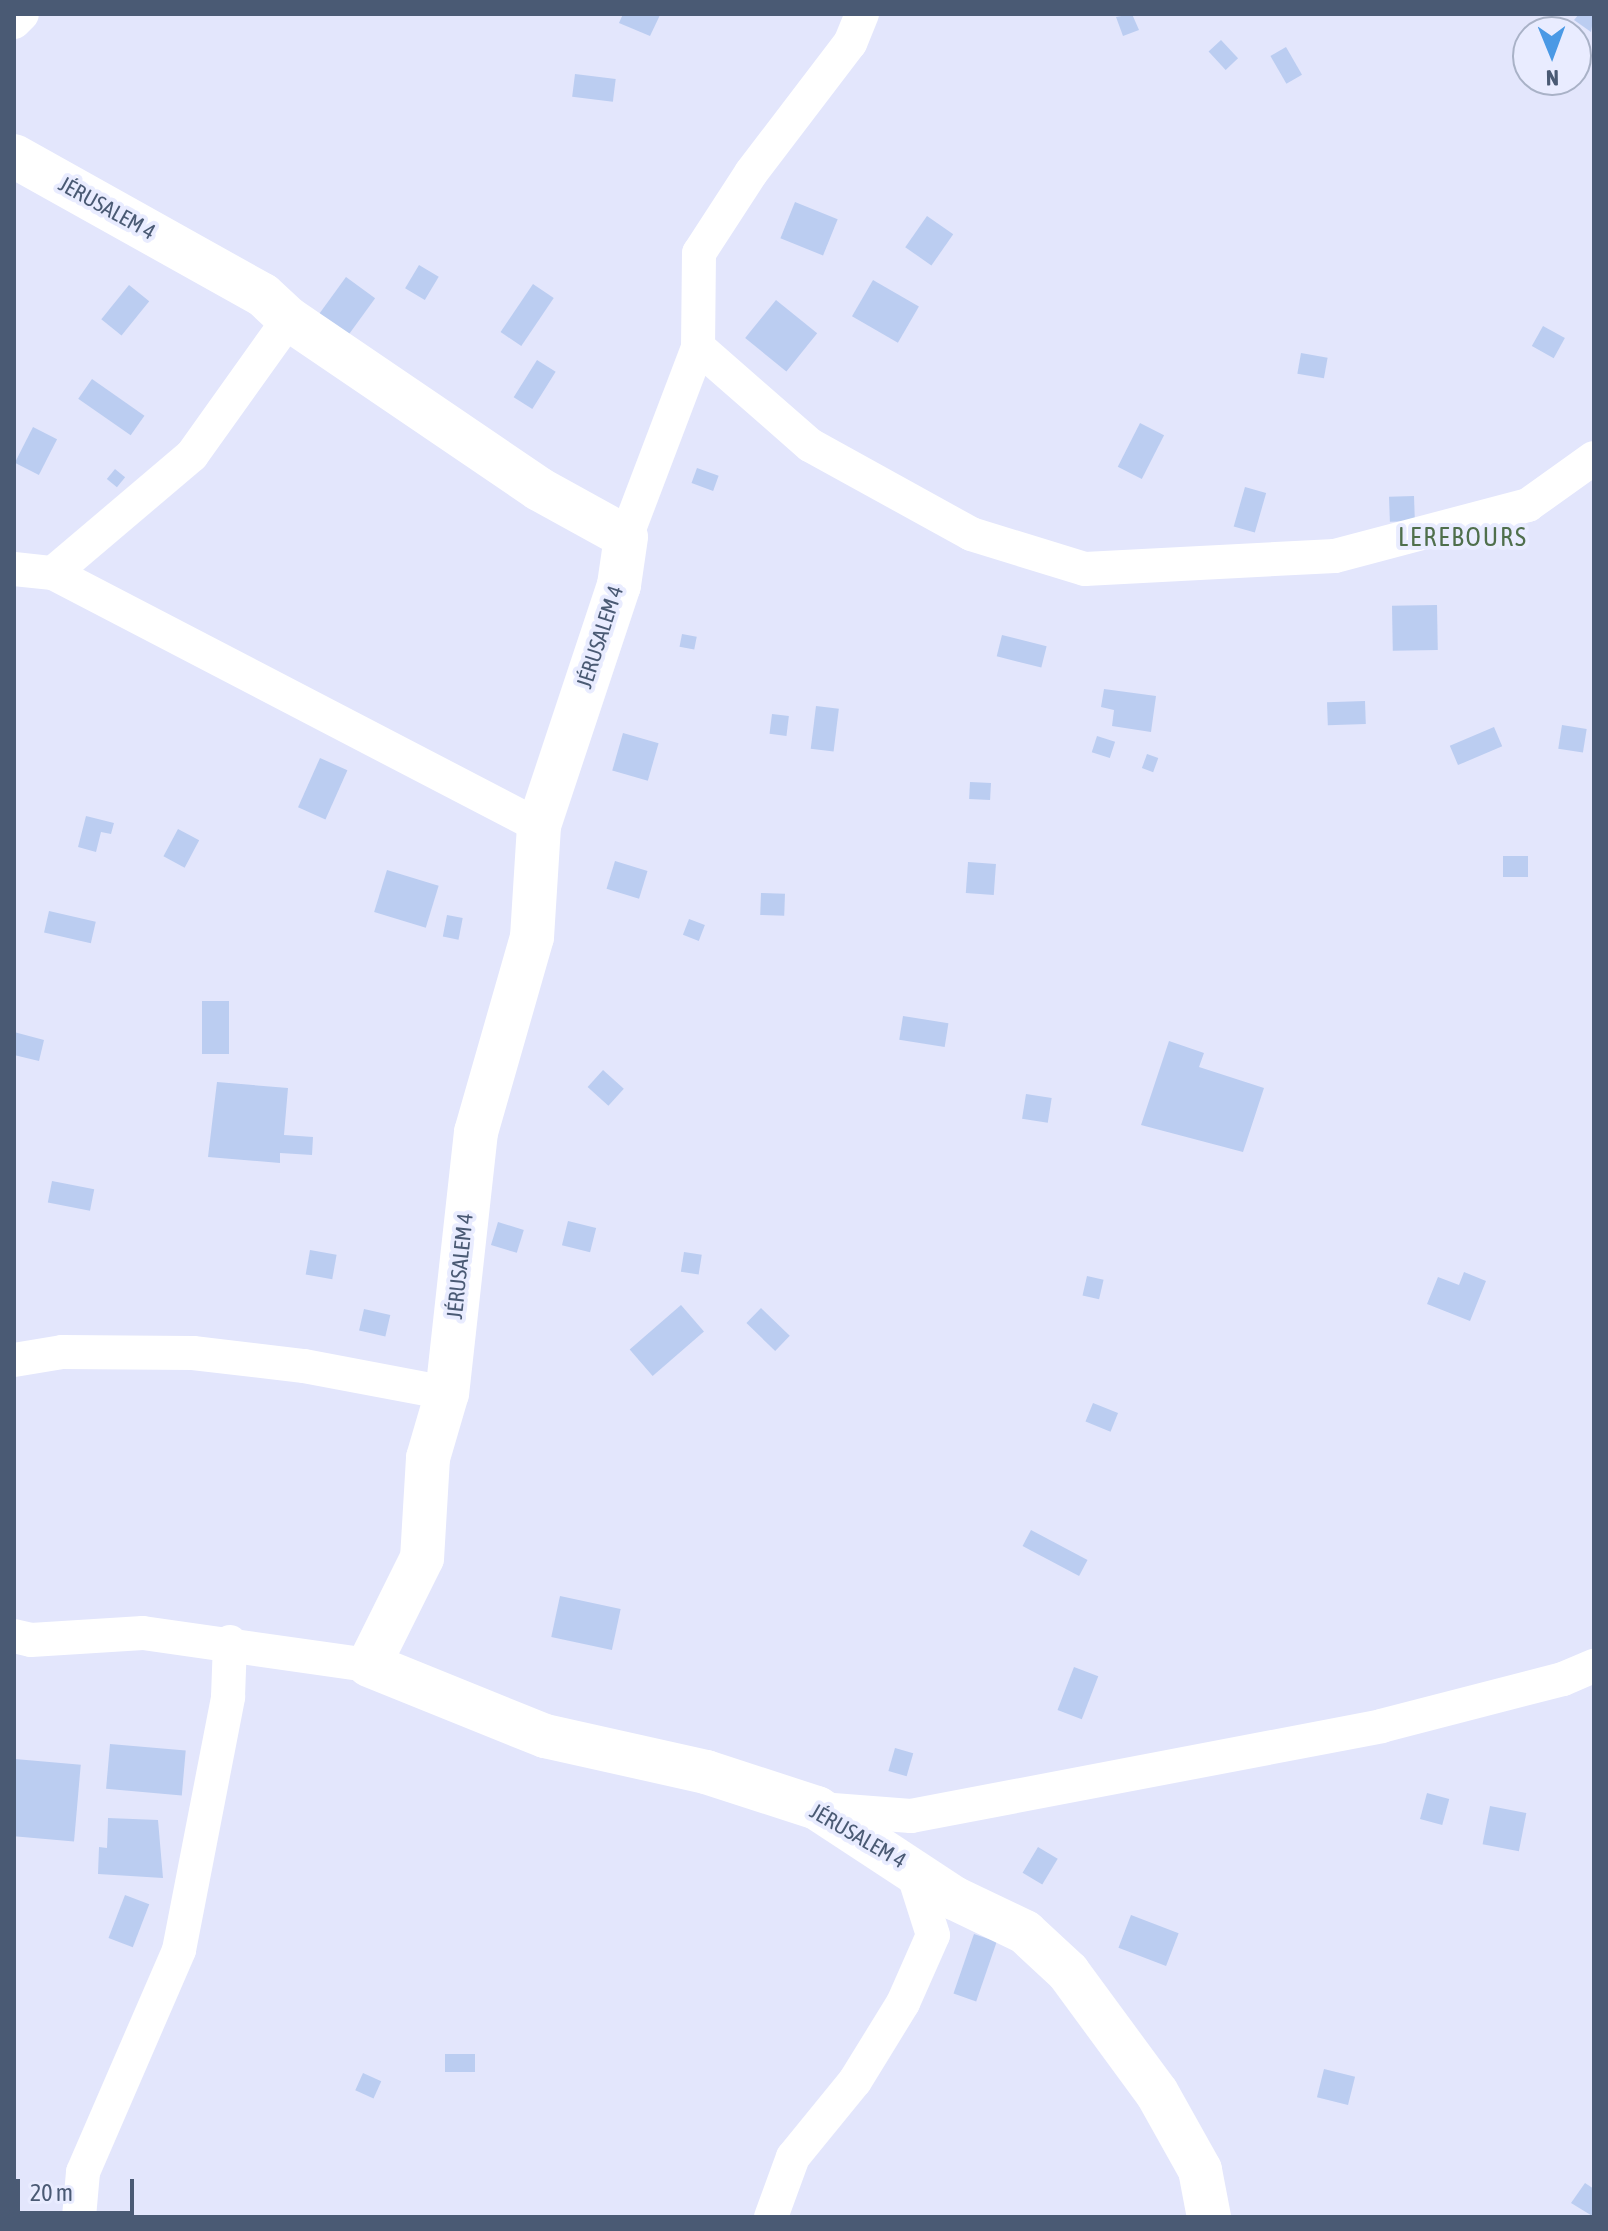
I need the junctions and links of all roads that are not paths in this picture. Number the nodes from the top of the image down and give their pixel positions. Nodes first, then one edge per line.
1 (22, 14) edge
2 (862, 14) edge
3 (14, 22) edge
4 (14, 156) edge
5 (289, 319) junction
6 (698, 347) junction
7 (1594, 458) edge
8 (626, 537) junction
9 (14, 569) edge
10 (53, 573) junction
11 (539, 826) junction
12 (14, 1360) edge
13 (447, 1393) junction
14 (14, 1636) edge
15 (230, 1642) junction
16 (369, 1665) junction
17 (1594, 1666) edge
18 (817, 1808) junction
19 (911, 1866) junction
20 (79, 2217) edge
21 (771, 2217) edge
22 (1209, 2217) edge

1 - 3 street
2 - 6 street
4 - 5 street, JÉRUSALEM 4
5 - 8 street, JÉRUSALEM 4
5 - 10 street
6 - 7 street
6 - 8 street
8 - 11 street, JÉRUSALEM 4
9 - 10 street
10 - 11 street
11 - 13 street, JÉRUSALEM 4
12 - 13 street
13 - 16 street, JÉRUSALEM 4
14 - 15 street
15 - 16 street
15 - 20 street
16 - 18 street, JÉRUSALEM 4
17 - 18 street
18 - 19 street, JÉRUSALEM 4
19 - 21 street
19 - 22 street, JÉRUSALEM 4

